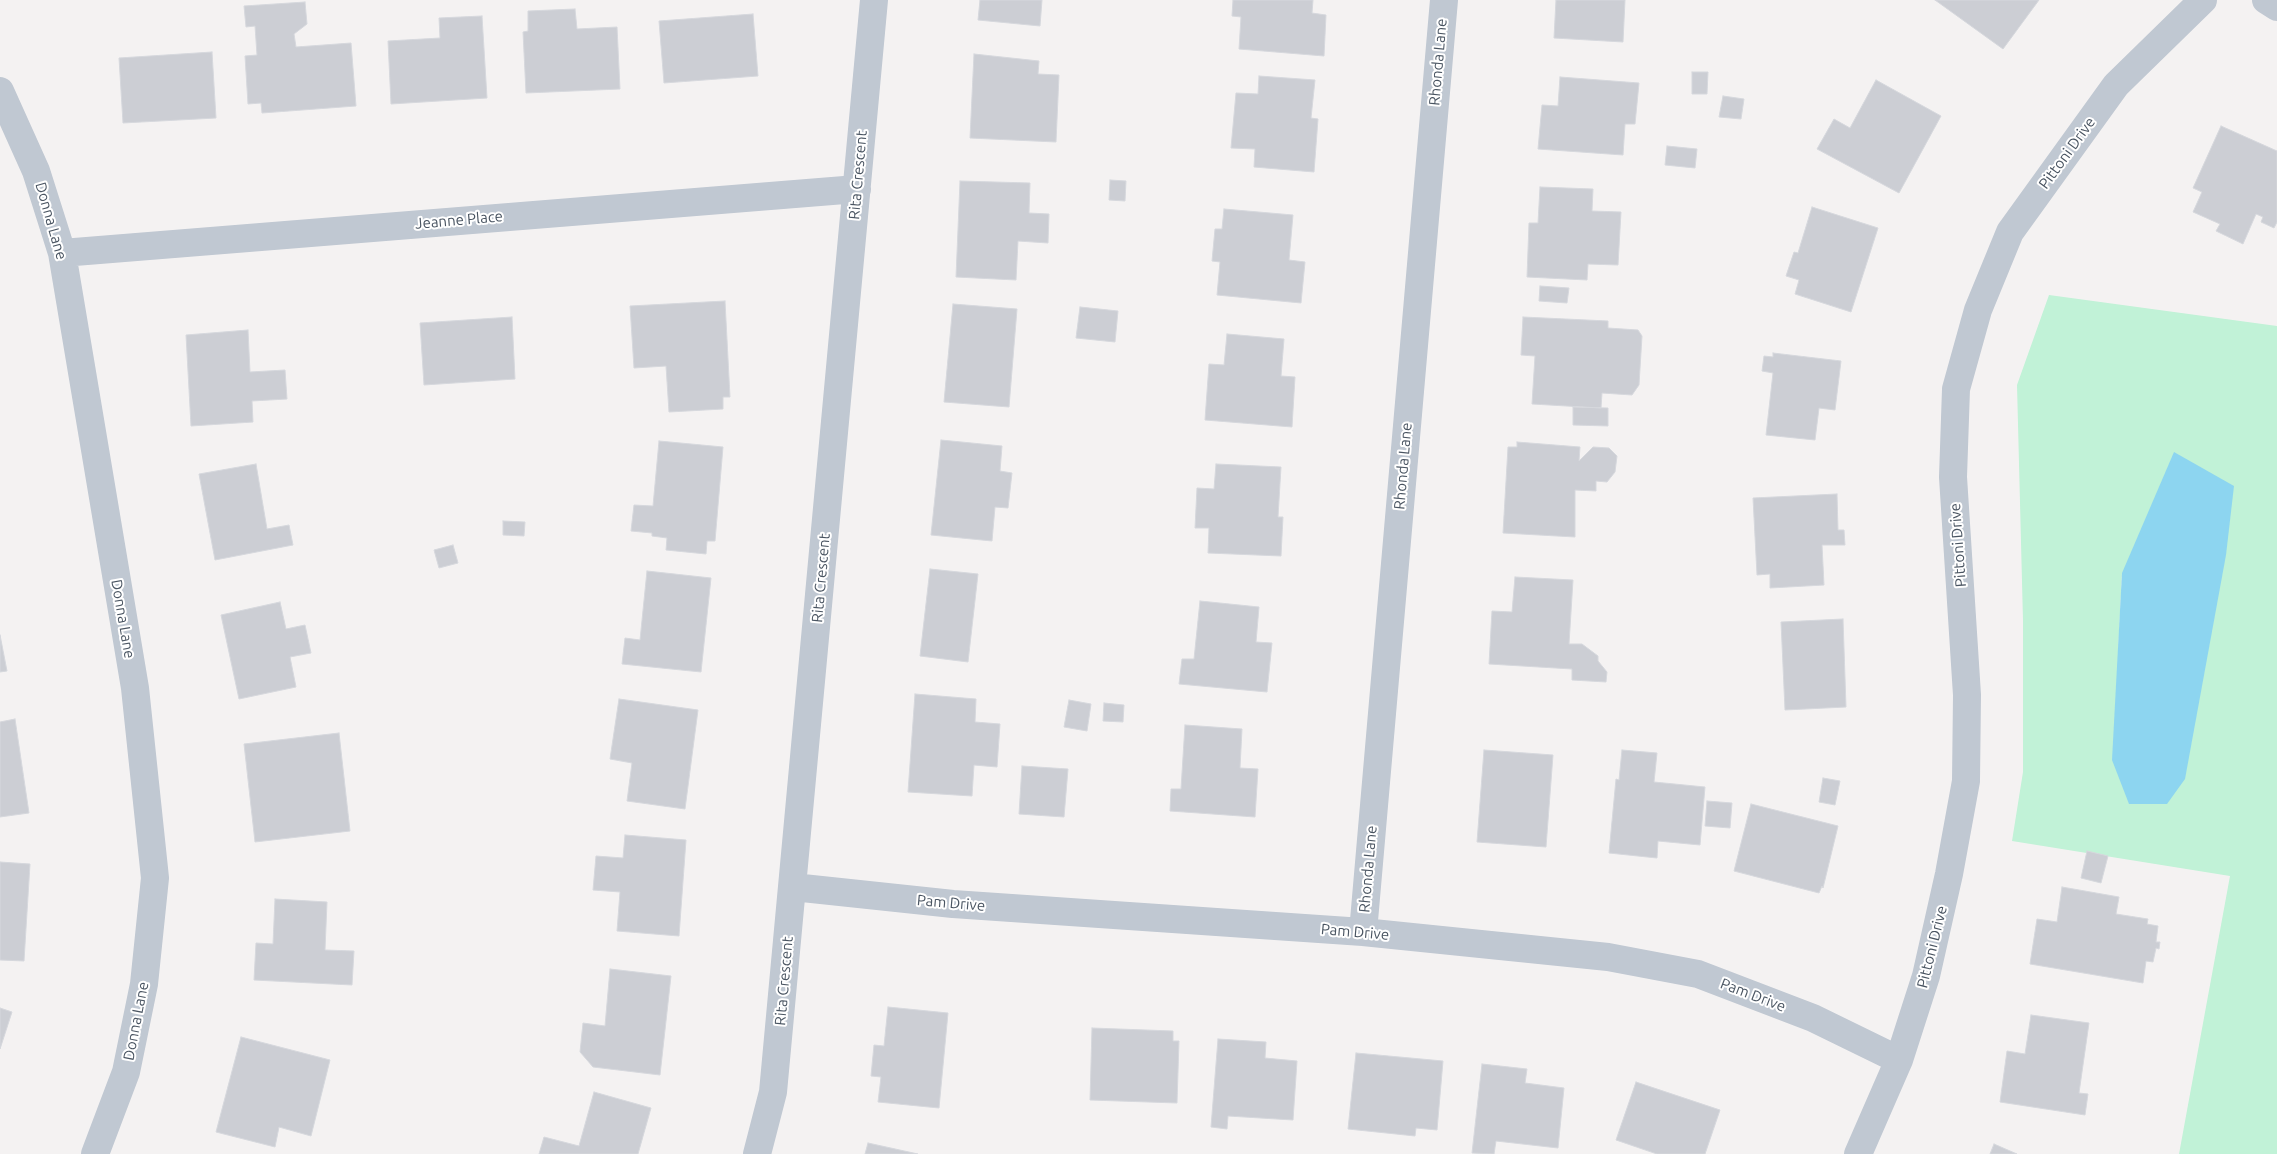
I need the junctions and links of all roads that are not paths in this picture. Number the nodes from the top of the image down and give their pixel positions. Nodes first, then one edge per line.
1 (874, 0) edge
2 (1444, 0) edge
3 (2203, 0) edge
4 (2266, 0) edge
5 (2277, 7) edge
6 (0, 91) edge
7 (857, 188) junction
8 (62, 252) junction
9 (792, 887) junction
10 (1363, 932) junction
11 (1899, 1060) junction
12 (95, 1154) edge
13 (758, 1154) edge
14 (1858, 1154) edge

1 - 7 street, Rita Crescent
2 - 10 street, Rhonda Lane
3 - 11 street, Pittoni Drive
4 - 5 street
6 - 8 street, Donna Lane
7 - 8 street, Jeanne Place
7 - 9 street, Rita Crescent
8 - 12 street, Donna Lane
9 - 10 street, Pam Drive
9 - 13 street, Rita Crescent
10 - 11 street, Pam Drive
11 - 14 street, Pittoni Drive

